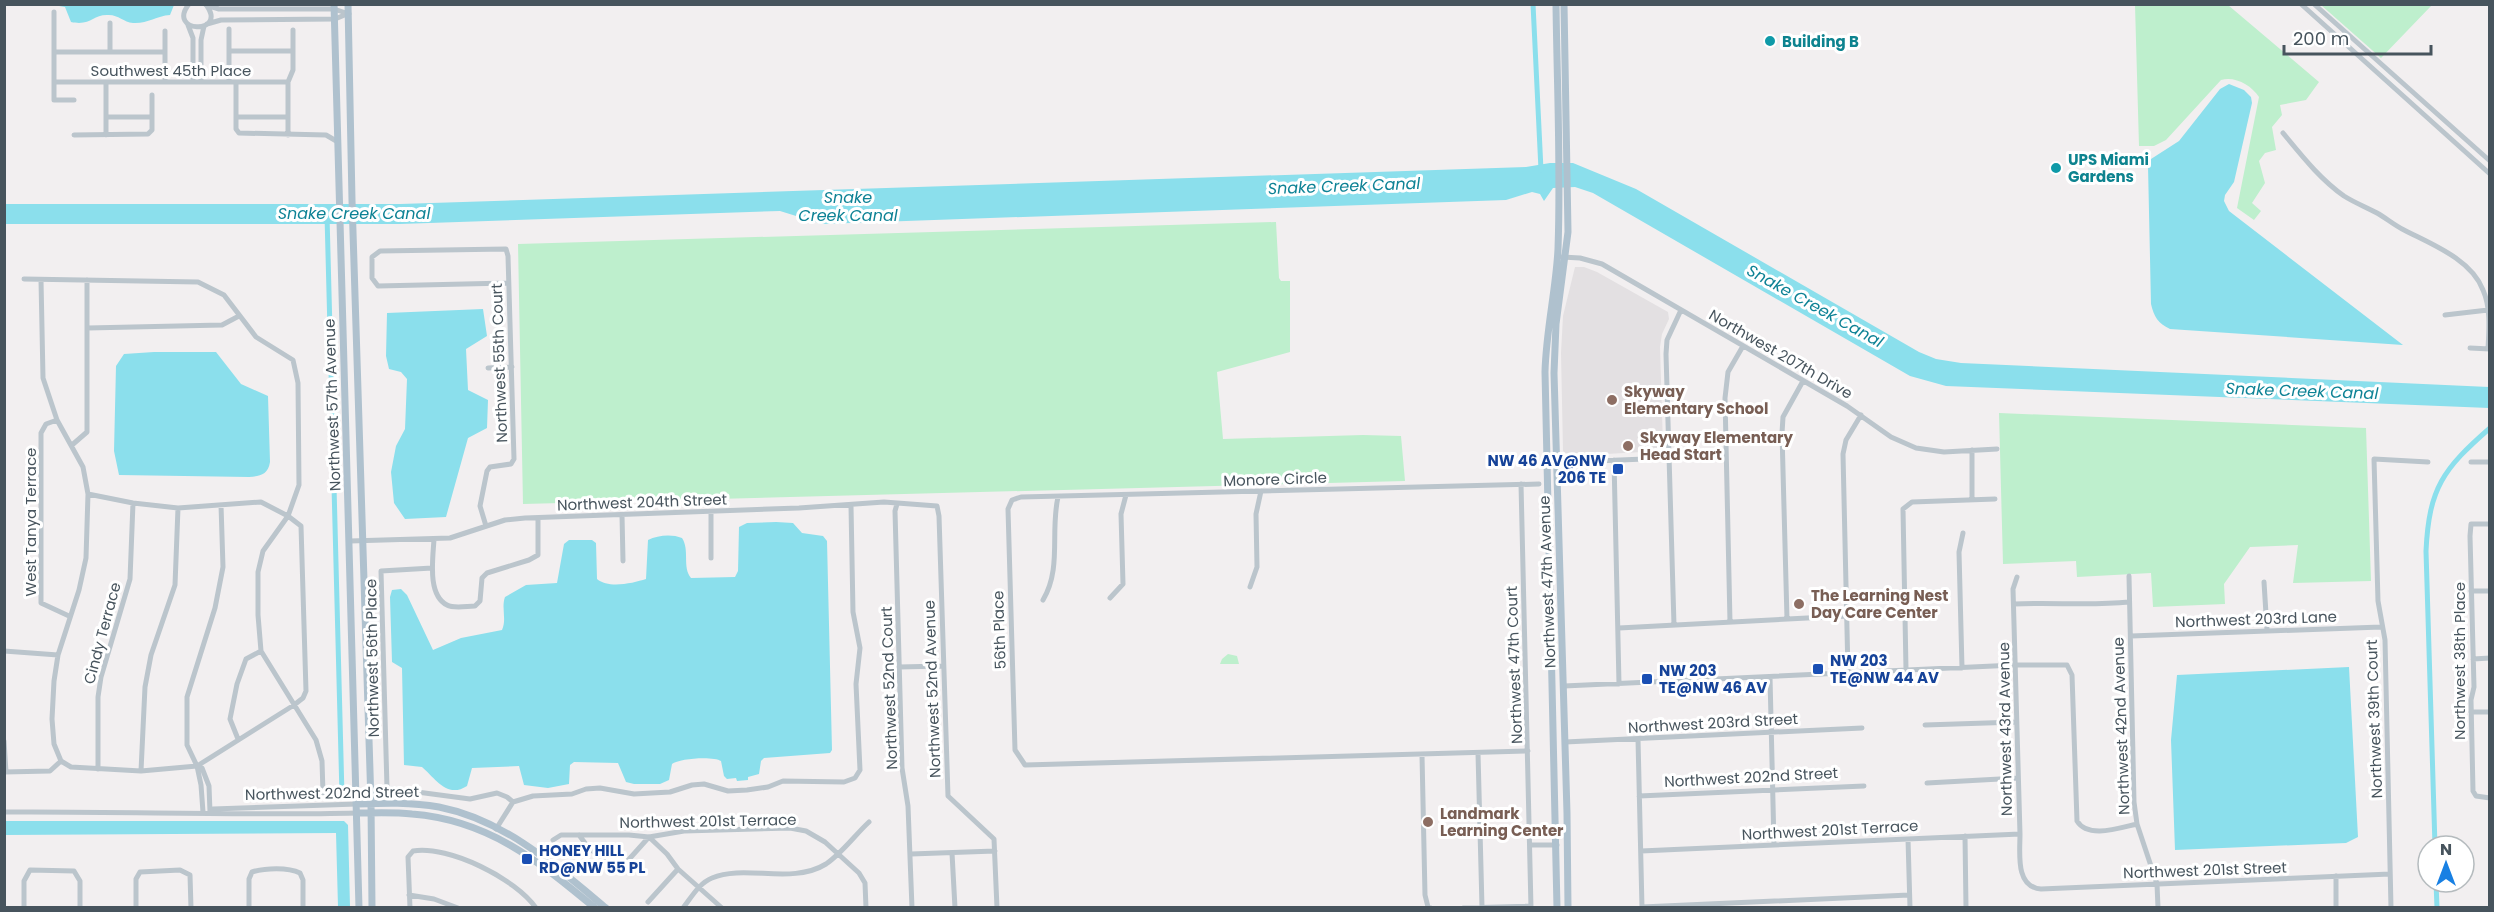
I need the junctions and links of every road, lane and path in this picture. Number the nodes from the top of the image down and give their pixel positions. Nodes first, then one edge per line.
1 (189, 4) edge
2 (348, 4) edge
3 (1556, 4) edge
4 (1564, 4) edge
5 (2301, 4) edge
6 (206, 5) edge
7 (2315, 6) edge
8 (334, 7) edge
9 (54, 12) dead end
10 (349, 14) junction
11 (334, 19) junction
12 (110, 23) dead end
13 (187, 23) junction
14 (205, 25) junction
15 (229, 28) dead end
16 (293, 30) dead end
17 (165, 31) dead end
18 (229, 51) junction
19 (293, 51) junction
20 (54, 52) junction
21 (110, 52) junction
22 (165, 52) junction
23 (54, 82) junction
24 (106, 82) junction
25 (165, 82) junction
26 (193, 82) junction
27 (201, 82) junction
28 (233, 82) junction
29 (288, 82) junction
30 (152, 95) dead end
31 (74, 100) dead end
32 (106, 117) junction
33 (152, 117) junction
34 (236, 117) junction
35 (288, 117) junction
36 (2283, 133) dead end
37 (74, 135) dead end
38 (106, 135) junction
39 (288, 135) junction
40 (338, 142) junction
41 (2490, 161) edge
42 (2490, 174) edge
43 (1566, 256) junction
44 (1557, 258) junction
45 (24, 279) dead end
46 (41, 280) junction
47 (87, 280) junction
48 (508, 283) junction
49 (1680, 310) junction
50 (2488, 310) edge
51 (2445, 315) dead end
52 (239, 316) junction
53 (88, 328) junction
54 (1743, 346) junction
55 (2470, 348) dead end
56 (2489, 349) edge
57 (512, 367) junction
58 (489, 368) dead end
59 (1803, 381) junction
60 (1861, 415) junction
61 (57, 420) junction
62 (72, 445) junction
63 (1997, 449) dead end
64 (1972, 450) junction
65 (1669, 458) junction
66 (1614, 460) junction
67 (2428, 462) dead end
68 (2471, 462) dead end
69 (2490, 462) edge
70 (1547, 463) junction
71 (1557, 463) junction
72 (1521, 484) junction
73 (1539, 484) dead end
74 (1262, 491) junction
75 (88, 494) junction
76 (1126, 495) junction
77 (1058, 497) junction
78 (1995, 499) dead end
79 (1012, 500) joint
80 (1972, 500) junction
81 (133, 503) junction
82 (897, 504) junction
83 (221, 505) junction
84 (851, 506) junction
85 (937, 506) joint
86 (178, 508) junction
87 (711, 512) junction
88 (622, 515) junction
89 (288, 516) junction
90 (538, 518) junction
91 (2490, 524) edge
92 (486, 526) junction
93 (1963, 533) dead end
94 (434, 539) junction
95 (350, 541) junction
96 (361, 541) junction
97 (711, 558) dead end
98 (623, 561) dead end
99 (432, 568) junction
100 (2129, 576) dead end
101 (2017, 577) dead end
102 (2264, 582) dead end
103 (1250, 587) dead end
104 (2471, 591) junction
105 (2490, 591) edge
106 (1110, 598) dead end
107 (1043, 600) dead end
108 (2129, 602) junction
109 (2014, 604) junction
110 (69, 616) junction
111 (1846, 616) junction
112 (1787, 619) junction
113 (1730, 622) junction
114 (1674, 625) junction
115 (2381, 627) junction
116 (1619, 628) junction
117 (2267, 630) junction
118 (2131, 636) junction
119 (4, 651) edge
120 (261, 651) junction
121 (58, 655) junction
122 (2490, 658) edge
123 (2473, 659) junction
124 (2016, 665) junction
125 (943, 666) junction
126 (899, 667) junction
127 (1962, 668) junction
128 (1552, 670) junction
129 (1906, 670) junction
130 (1848, 673) junction
131 (1770, 677) junction
132 (1619, 684) junction
133 (1564, 686) junction
134 (294, 705) junction
135 (2471, 712) junction
136 (2490, 712) edge
137 (2017, 722) junction
138 (1925, 725) dead end
139 (1862, 728) dead end
140 (1771, 732) junction
141 (238, 739) junction
142 (1638, 739) junction
143 (4, 741) edge
144 (1565, 742) junction
145 (1528, 751) junction
146 (1554, 751) junction
147 (1478, 753) junction
148 (1422, 755) junction
149 (61, 761) junction
150 (197, 766) junction
151 (98, 769) junction
152 (141, 771) junction
153 (5, 772) edge
154 (203, 778) junction
155 (2018, 778) junction
156 (1927, 783) dead end
157 (1864, 786) dead end
158 (202, 790) junction
159 (209, 790) junction
160 (1772, 790) junction
161 (323, 793) dead end
162 (1639, 796) junction
163 (2490, 798) edge
164 (513, 802) junction
165 (371, 803) junction
166 (357, 804) junction
167 (4, 812) edge
168 (203, 812) junction
169 (210, 812) junction
170 (357, 813) junction
171 (371, 813) junction
172 (869, 822) dead end
173 (2137, 824) junction
174 (495, 831) junction
175 (2020, 834) junction
176 (579, 835) junction
177 (1965, 836) junction
178 (650, 837) junction
179 (1908, 839) junction
180 (553, 840) dead end
181 (1530, 845) junction
182 (1557, 845) junction
183 (1774, 845) junction
184 (995, 851) junction
185 (1641, 851) junction
186 (838, 853) junction
187 (952, 853) junction
188 (911, 854) junction
189 (678, 869) junction
190 (1557, 874) junction
191 (2390, 874) junction
192 (2337, 876) junction
193 (2024, 881) joint
194 (2157, 884) junction
195 (700, 887) junction
196 (1567, 889) junction
197 (409, 895) junction
198 (1910, 895) junction
199 (648, 902) dead end
200 (1482, 907) edge
201 (1531, 907) edge
202 (1642, 907) edge
203 (24, 908) edge
204 (80, 908) edge
205 (136, 908) edge
206 (191, 908) edge
207 (249, 908) edge
208 (303, 908) edge
209 (359, 908) edge
210 (372, 908) edge
211 (410, 908) edge
212 (458, 908) edge
213 (536, 908) edge
214 (595, 908) edge
215 (606, 908) edge
216 (683, 908) edge
217 (722, 908) edge
218 (866, 908) edge
219 (912, 908) edge
220 (954, 908) edge
221 (997, 908) edge
222 (1431, 908) edge
223 (1463, 908) edge
224 (1557, 908) edge
225 (1568, 908) edge
226 (1910, 908) edge
227 (1966, 908) edge
228 (2158, 908) edge
229 (2336, 908) edge
230 (2391, 908) edge

1 - 13 street
2 - 10 main road, Northwest 57th Avenue
3 - 44 main road, Northwest 47th Avenue
4 - 43 main road, Northwest 47th Avenue
5 - 42 street
6 - 8 street
6 - 14 street
7 - 41 street
8 - 10 street
8 - 11 main road, Northwest 57th Avenue
9 - 20 street
10 - 11 street
10 - 96 main road, Northwest 57th Avenue
11 - 14 street
11 - 40 main road, Northwest 57th Avenue
12 - 21 street
13 - 14 street
13 - 26 street
14 - 27 street
15 - 18 street
16 - 19 street
17 - 22 street
18 - 19 street
18 - 28 street
19 - 29 street
20 - 21 street
20 - 23 street
21 - 22 street
22 - 25 street
23 - 24 street, Southwest 45th Place
23 - 31 street
24 - 25 street, Southwest 45th Place
24 - 32 street
25 - 26 street, Southwest 45th Place
26 - 27 street, Southwest 45th Place
27 - 28 street, Southwest 45th Place
28 - 29 street, Southwest 45th Place
28 - 34 street
29 - 35 street
30 - 33 street
32 - 33 street
32 - 38 street
33 - 38 street
34 - 35 street
34 - 39 street
35 - 39 street
36 - 50 street
37 - 38 street
39 - 40 street
40 - 95 main road, Northwest 57th Avenue
43 - 44 street, Northwest 207th Drive
43 - 49 street, Northwest 207th Drive
43 - 71 main road, Northwest 47th Avenue
44 - 70 main road, Northwest 47th Avenue
45 - 46 street
46 - 47 street
46 - 61 street
47 - 52 street
47 - 53 street
48 - 48 street, Northwest 55th Court
48 - 57 street, Northwest 55th Court
49 - 54 street, Northwest 207th Drive
49 - 65 street
50 - 51 street
50 - 56 street
52 - 53 street
52 - 89 street
53 - 62 street
54 - 59 street, Northwest 207th Drive
54 - 113 street
55 - 56 street
57 - 58 street
57 - 92 street, Northwest 55th Court
59 - 60 street, Northwest 207th Drive
59 - 112 street
60 - 64 street, Northwest 207th Drive
60 - 111 street
61 - 62 street
61 - 110 street, West Tanya Terrace
62 - 75 street
63 - 64 street, Northwest 207th Drive
64 - 80 street
65 - 66 street
65 - 114 street
66 - 71 street
66 - 116 street
67 - 115 street, Northwest 39th Court
68 - 69 street
70 - 71 street
70 - 128 main road, Northwest 47th Avenue
71 - 133 main road, Northwest 47th Avenue
72 - 73 street, Monore Circle
72 - 74 street, Monore Circle
72 - 145 street, Northwest 47th Court
74 - 76 street, Monore Circle
74 - 103 street
75 - 81 street
75 - 110 street
76 - 77 street, Monore Circle
76 - 106 street
77 - 79 street, Monore Circle
77 - 107 street
78 - 80 street
79 - 148 street, 56th Place
80 - 129 street
81 - 86 street
81 - 151 street, Cindy Terrace
82 - 84 street, Northwest 204th Street
82 - 85 street, Northwest 204th Street
82 - 126 street, Northwest 52nd Court
83 - 86 street
83 - 89 street
83 - 150 street
84 - 87 street, Northwest 204th Street
84 - 164 street
85 - 125 street, Northwest 52nd Avenue
86 - 152 street
87 - 88 street, Northwest 204th Street
87 - 97 street
88 - 90 street, Northwest 204th Street
88 - 98 street
89 - 120 street
89 - 134 street
90 - 92 street, Northwest 204th Street
90 - 99 street
91 - 104 street, Northwest 38th Place
92 - 94 street, Northwest 204th Street
93 - 127 street
94 - 96 street, Northwest 204th Street
94 - 99 street
95 - 96 street, Northwest 204th Street
95 - 166 main road, Northwest 57th Avenue
96 - 165 main road, Northwest 57th Avenue
99 - 164 street, Northwest 56th Place
100 - 108 street, Northwest 42nd Avenue
101 - 109 street, Northwest 43rd Avenue
102 - 117 street
104 - 105 street
104 - 123 street, Northwest 38th Place
108 - 109 street
108 - 118 street, Northwest 42nd Avenue
109 - 124 street, Northwest 43rd Avenue
110 - 121 street
111 - 112 street
111 - 130 street
112 - 113 street
113 - 114 street
114 - 116 street
115 - 117 street, Northwest 203rd Lane
115 - 191 street, Northwest 39th Court
116 - 132 street
117 - 118 street, Northwest 203rd Lane
118 - 173 street, Northwest 42nd Avenue
119 - 121 street
120 - 134 street
120 - 141 street
121 - 149 street
122 - 123 street
123 - 135 street, Northwest 38th Place
124 - 127 street
124 - 137 street, Northwest 43rd Avenue
124 - 173 street
125 - 126 street
125 - 184 street, Northwest 52nd Avenue
126 - 188 street, Northwest 52nd Court
127 - 129 street
128 - 133 main road
128 - 146 main road, Northwest 47th Avenue
129 - 130 street
130 - 131 street
131 - 132 street
131 - 140 street
132 - 133 street
133 - 144 main road, Northwest 47th Avenue
134 - 141 street
134 - 161 street
135 - 136 street
135 - 163 street, Northwest 38th Place
137 - 138 street
137 - 155 street, Northwest 43rd Avenue
139 - 140 street, Northwest 203rd Street
140 - 142 street, Northwest 203rd Street
140 - 160 street
141 - 150 street
142 - 144 street, Northwest 203rd Street
142 - 162 street
143 - 153 street
144 - 146 main road
144 - 196 main road, Northwest 47th Avenue
145 - 147 street
145 - 181 street, Northwest 47th Court
146 - 182 main road, Northwest 47th Avenue
147 - 148 street
147 - 200 street
148 - 222 street
149 - 151 street
149 - 153 street
150 - 152 street
150 - 154 street
151 - 152 street
154 - 158 street
154 - 159 street
155 - 156 street
155 - 175 street, Northwest 43rd Avenue
157 - 160 street, Northwest 202nd Street
158 - 159 street
158 - 168 street
159 - 169 street
160 - 162 street, Northwest 202nd Street
160 - 183 street
162 - 185 street
164 - 174 street
165 - 166 main road, Northwest 202nd Street
165 - 171 main road, Northwest 57th Avenue
165 - 174 main road, Northwest 202nd Street
166 - 169 street, Northwest 202nd Street
166 - 170 main road, Northwest 57th Avenue
167 - 168 street, Northwest 202nd Street
168 - 169 street, Northwest 202nd Street
169 - 170 street, Northwest 202nd Street
170 - 171 main road, Northwest 202nd Street
170 - 209 main road, Northwest 57th Avenue
171 - 174 main road, Northwest 202nd Street
171 - 210 main road, Northwest 57th Avenue
172 - 186 street
173 - 194 street, Northwest 42nd Avenue
174 - 214 main road, Northwest 202nd Street
174 - 215 main road, Northwest 202nd Street
175 - 177 street, Northwest 201st Terrace
175 - 193 street, Northwest 43rd Avenue
176 - 178 street, Northwest 201st Terrace
176 - 178 street
176 - 180 street, Northwest 201st Terrace
177 - 179 street, Northwest 201st Terrace
177 - 227 street
178 - 186 street, Northwest 201st Terrace
178 - 189 street
179 - 183 street, Northwest 201st Terrace
179 - 198 street
181 - 182 street
181 - 201 street, Northwest 47th Court
182 - 190 main road, Northwest 47th Avenue
183 - 185 street, Northwest 201st Terrace
184 - 187 street
184 - 221 street
185 - 202 street
186 - 195 street
186 - 218 street, Northwest 201st Terrace
187 - 188 street
187 - 220 street
188 - 219 street, Northwest 52nd Court
189 - 195 street
189 - 199 street
190 - 196 main road
190 - 224 main road, Northwest 47th Avenue
191 - 192 street, Northwest 201st Street
191 - 230 street, Northwest 39th Court
192 - 194 street, Northwest 201st Street
192 - 229 street
193 - 194 street, Northwest 201st Street
194 - 228 street, Northwest 42nd Avenue
195 - 216 street
195 - 217 street
196 - 225 main road, Northwest 47th Avenue
197 - 211 street
197 - 212 street
197 - 213 street
198 - 202 street
198 - 226 street
200 - 201 street
200 - 223 street
203 - 204 street
205 - 206 street
207 - 208 street

